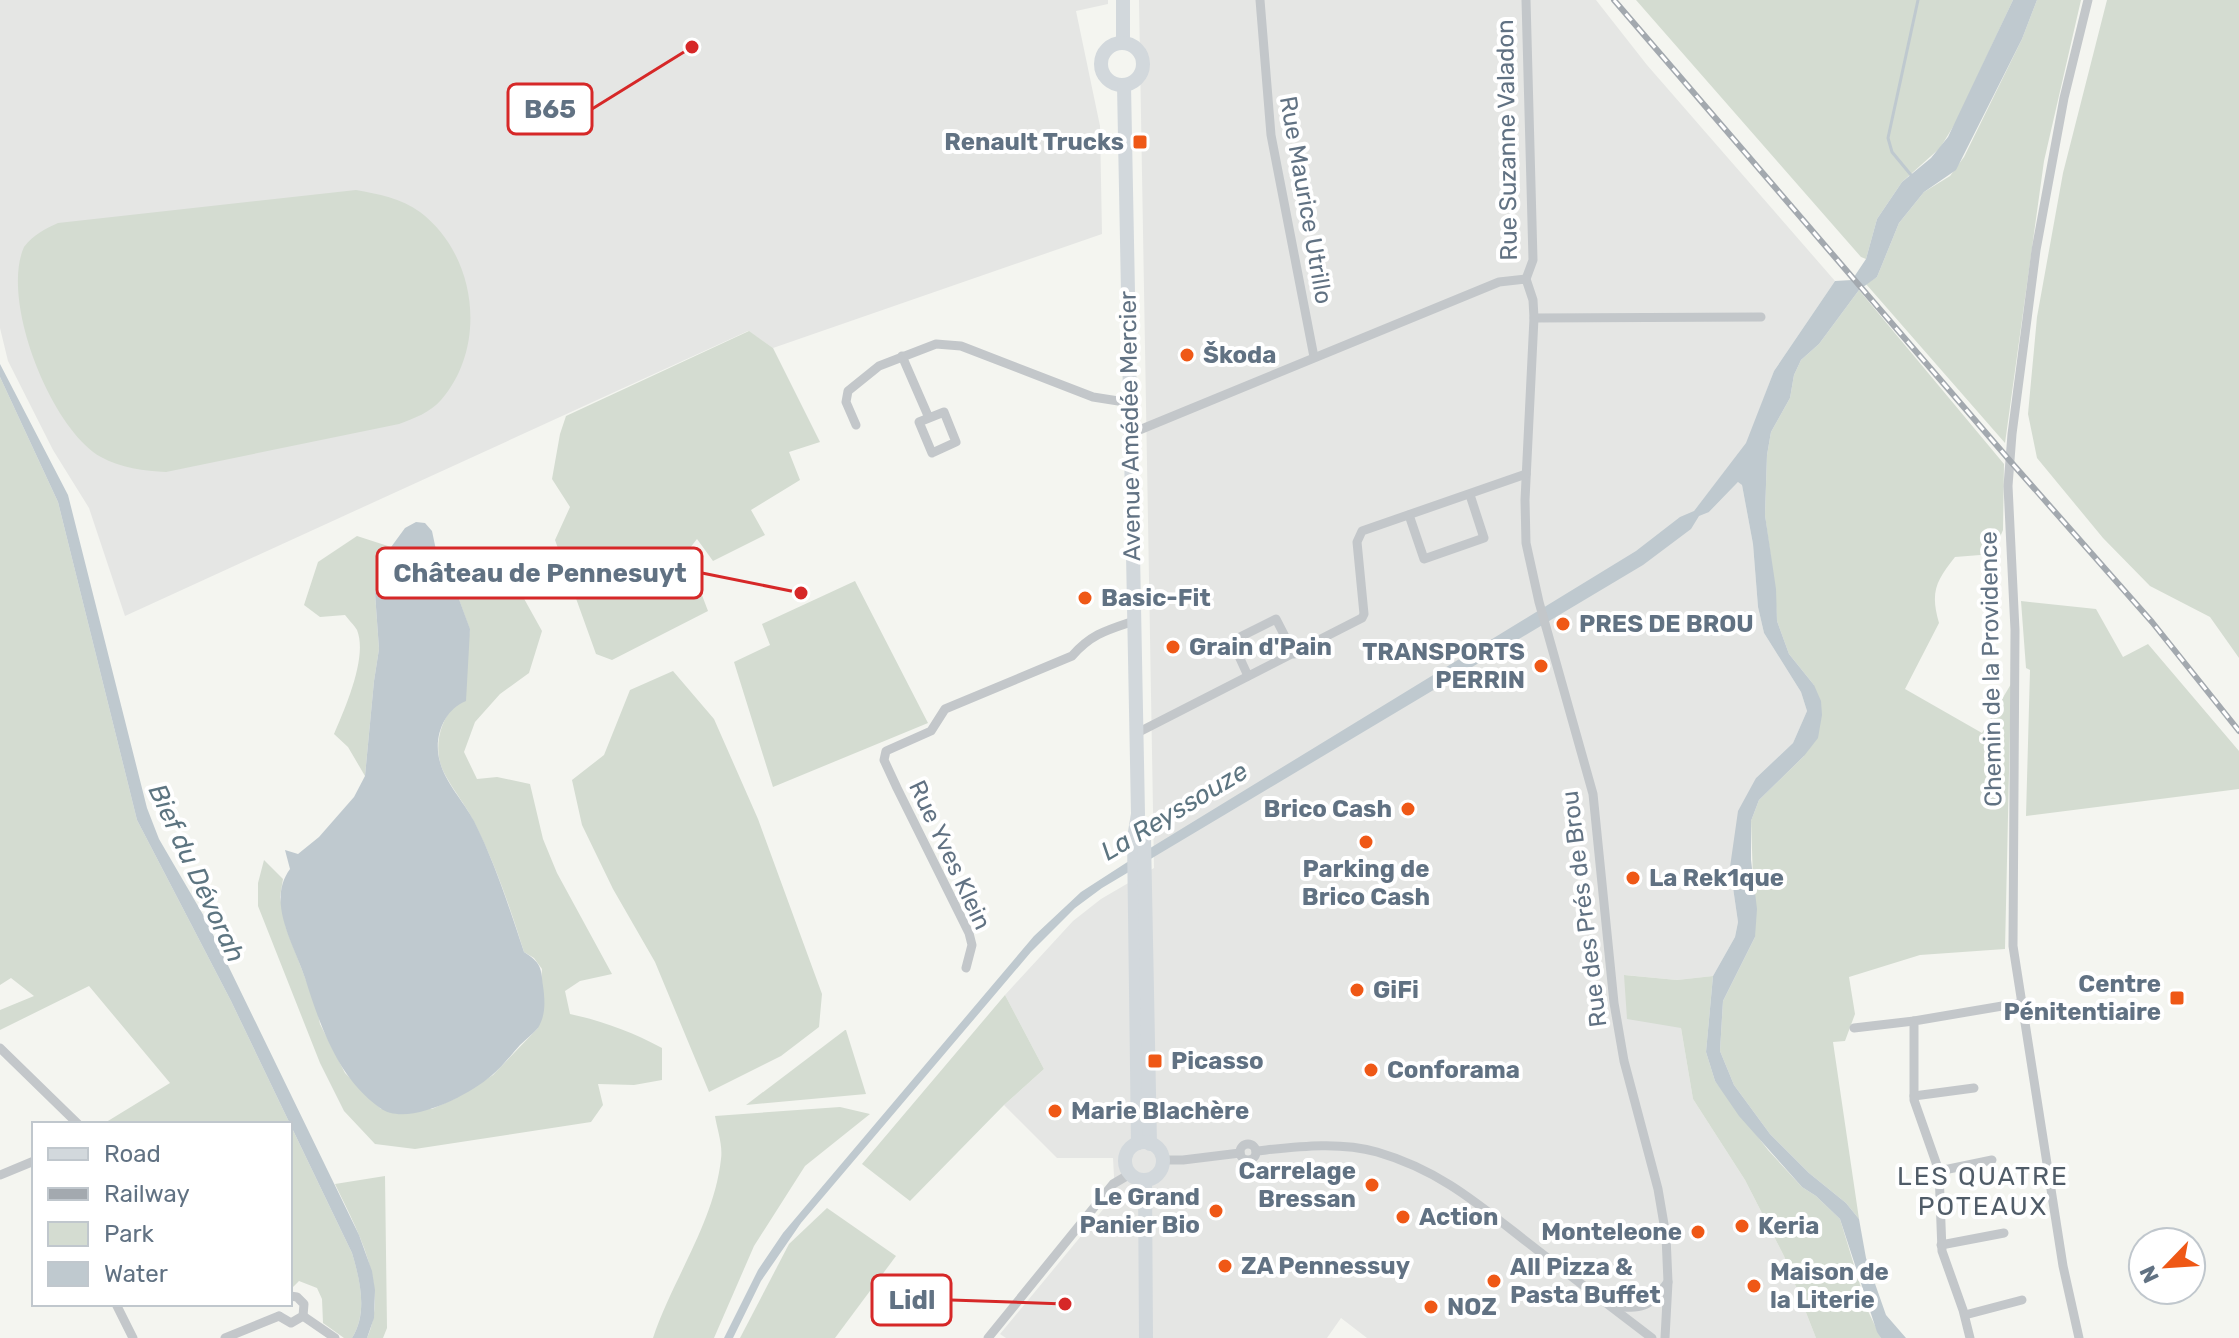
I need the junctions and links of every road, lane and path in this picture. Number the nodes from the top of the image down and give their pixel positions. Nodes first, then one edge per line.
1 (1123, 0) edge
2 (1260, 0) edge
3 (1526, 0) edge
4 (2088, 0) edge
5 (1123, 43) junction
6 (1124, 85) junction
7 (1526, 279) junction
8 (1761, 317) dead end
9 (1534, 318) junction
10 (902, 356) junction
11 (1314, 357) junction
12 (1131, 403) junction
13 (929, 418) junction
14 (856, 425) dead end
15 (1132, 433) junction
16 (1526, 474) junction
17 (1470, 495) junction
18 (1409, 515) junction
19 (1134, 621) junction
20 (1294, 654) junction
21 (1248, 676) junction
22 (1137, 733) junction
23 (966, 968) dead end
24 (2020, 1003) junction
25 (1914, 1021) junction
26 (1854, 1028) dead end
27 (0, 1048) edge
28 (1974, 1088) dead end
29 (1914, 1096) junction
30 (76, 1122) edge
31 (1144, 1144) junction
32 (1162, 1160) junction
33 (1992, 1160) dead end
34 (32, 1162) edge
35 (1939, 1171) junction
36 (1130, 1174) junction
37 (0, 1175) edge
38 (1145, 1180) junction
39 (2004, 1233) dead end
40 (1941, 1245) junction
41 (1668, 1282) junction
42 (292, 1296) edge
43 (2022, 1300) dead end
44 (1608, 1304) junction
45 (117, 1306) edge
46 (279, 1306) edge
47 (1965, 1315) junction
48 (279, 1316) junction
49 (303, 1316) junction
50 (243, 1334) edge
51 (133, 1338) edge
52 (225, 1338) edge
53 (335, 1338) edge
54 (988, 1338) edge
55 (1146, 1338) edge
56 (1652, 1338) edge
57 (1665, 1338) edge
58 (1970, 1338) edge
59 (2079, 1338) edge

1 - 5 main road
2 - 11 street, Rue Maurice Utrillo
3 - 7 street, Rue Suzanne Valadon
4 - 24 street, Chemin de la Providence
5 - 6 main road
5 - 6 main road
6 - 12 main road, Avenue Amédée Mercier
7 - 9 street, Rue des Prés de Brou
7 - 11 street
8 - 9 street
9 - 16 street, Rue des Prés de Brou
10 - 12 street
10 - 13 street
10 - 14 street
11 - 15 street
12 - 15 main road, Avenue Amédée Mercier
13 - 13 street
15 - 19 main road, Avenue Amédée Mercier
16 - 17 street
16 - 41 street, Rue des Prés de Brou
17 - 18 street
17 - 18 street
18 - 20 street
19 - 22 main road, Avenue Amédée Mercier
19 - 23 street, Rue Yves Klein
20 - 21 street
20 - 21 street
21 - 22 street
22 - 31 main road, Avenue Amédée Mercier
24 - 25 street
24 - 59 street, Chemin de la Providence
25 - 26 street
25 - 29 street
27 - 30 street
28 - 29 street
29 - 35 street
31 - 32 main road
31 - 36 main road
32 - 38 main road
32 - 44 street
33 - 35 street
34 - 37 street
35 - 40 street
36 - 38 main road
36 - 54 street
38 - 55 main road
39 - 40 street
40 - 47 street
41 - 44 street
41 - 57 street, Rue des Prés de Brou
42 - 49 street
43 - 47 street
44 - 56 street
45 - 51 street
46 - 48 street
47 - 58 street
48 - 49 street
48 - 50 street
49 - 53 street
50 - 52 street

